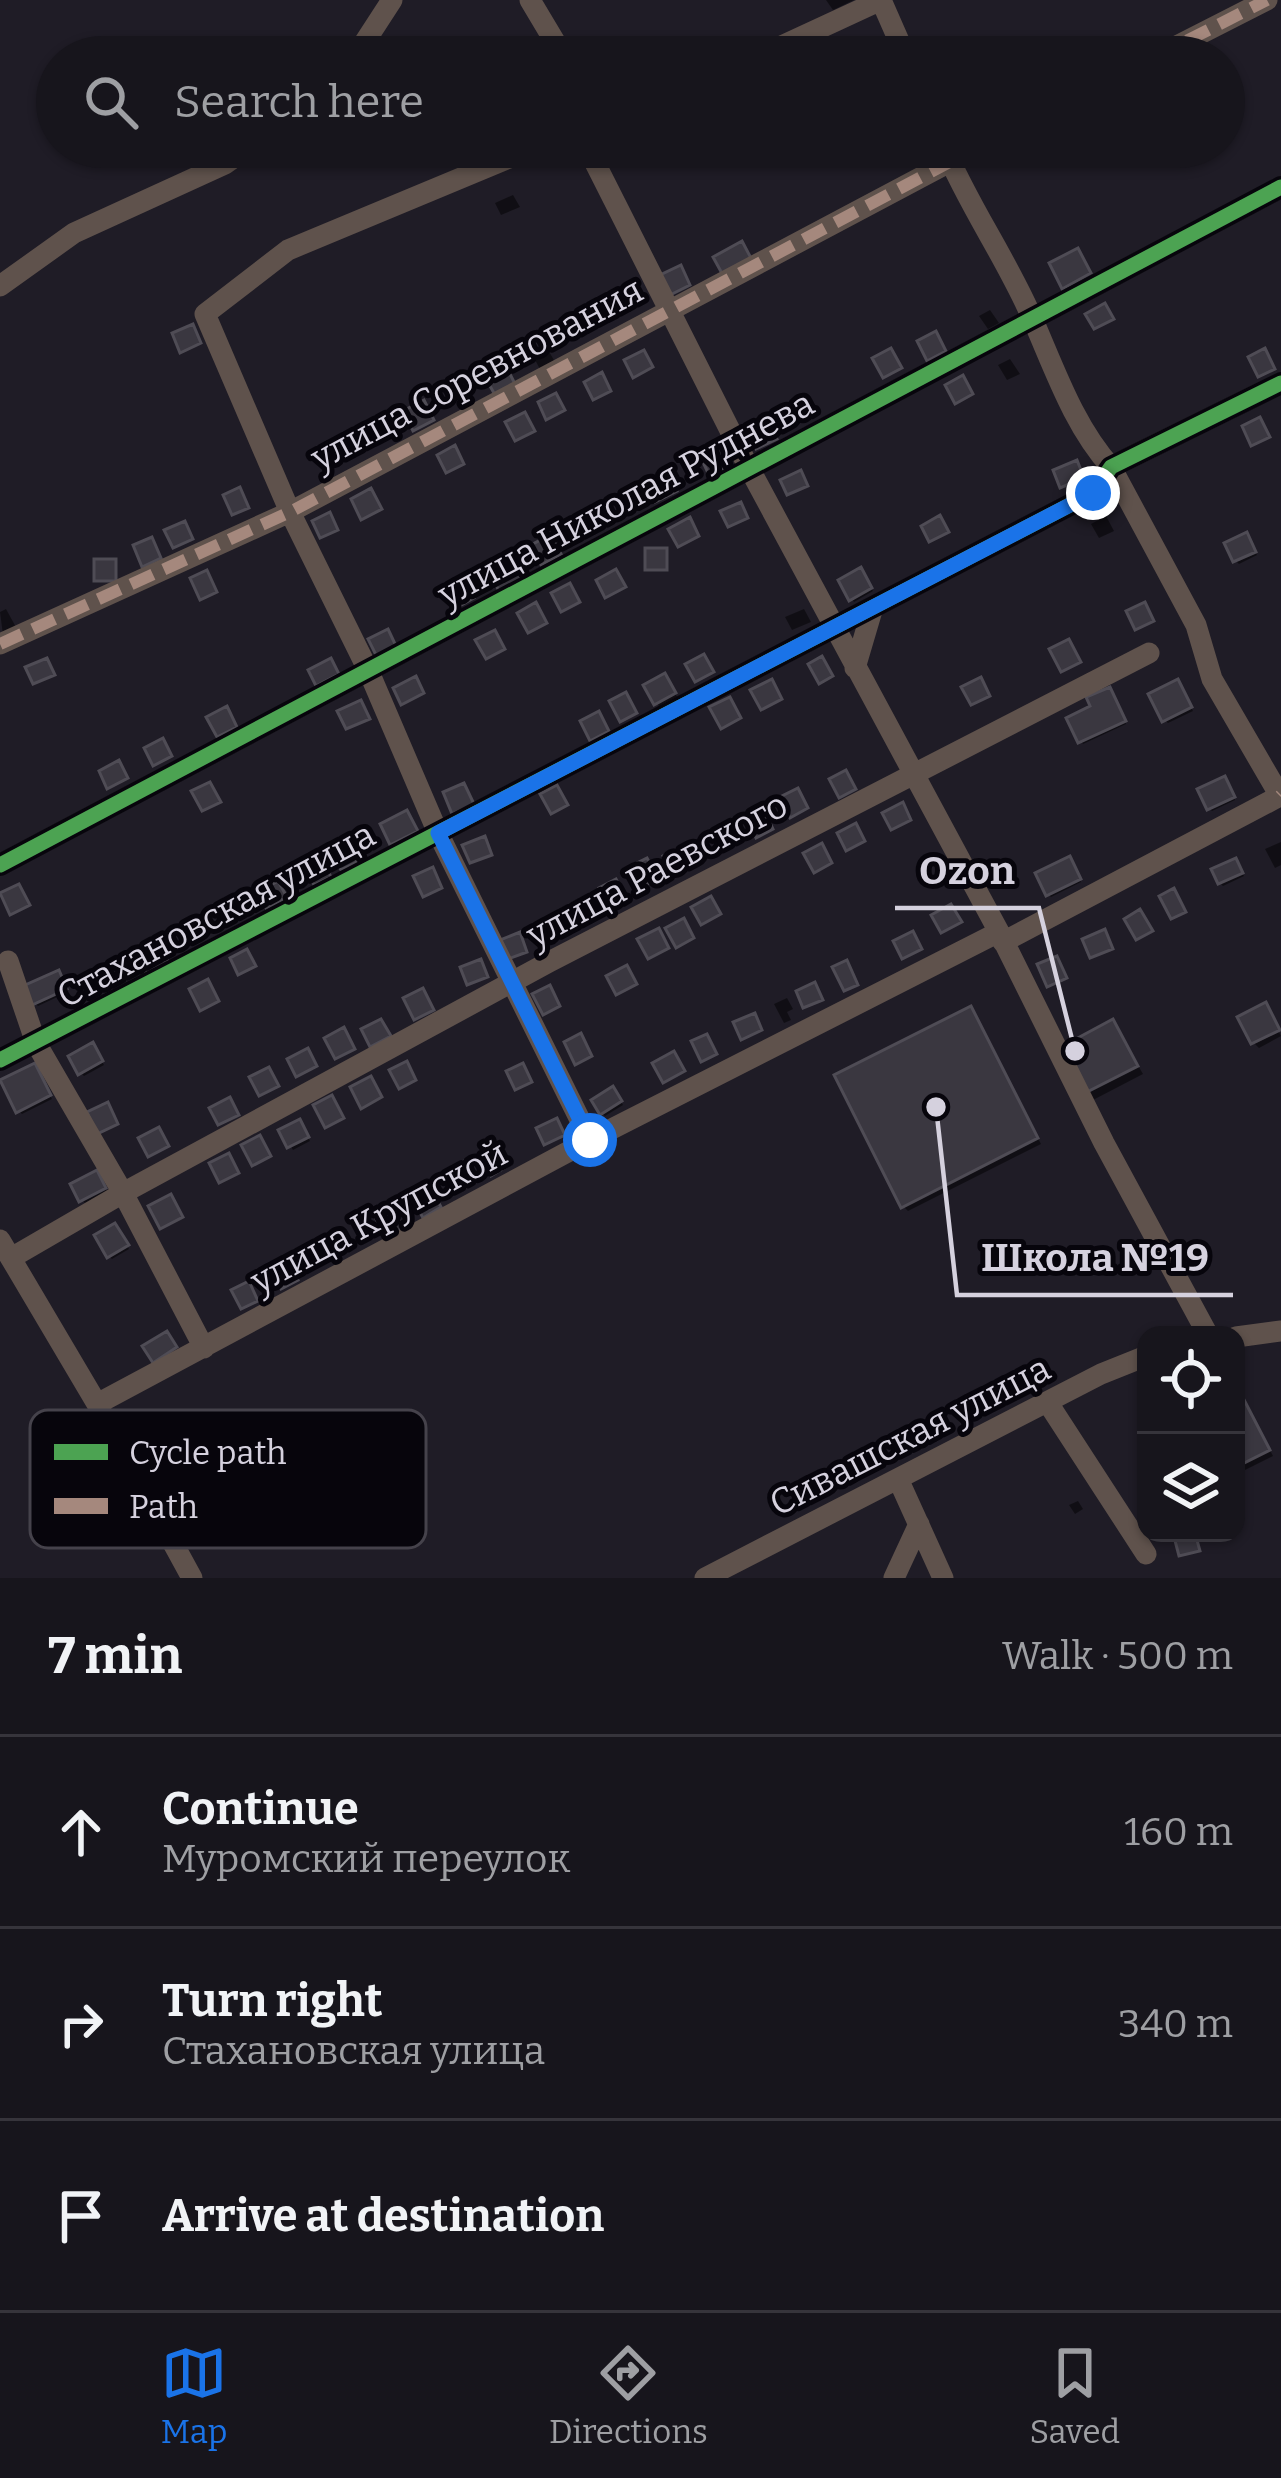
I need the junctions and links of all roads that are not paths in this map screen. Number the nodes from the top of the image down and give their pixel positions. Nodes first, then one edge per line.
1 (392, 0) edge
2 (530, 0) edge
3 (881, 0) edge
4 (1267, 0) edge
5 (369, 36) edge
6 (551, 36) edge
7 (803, 36) edge
8 (896, 36) edge
9 (1196, 36) edge
10 (216, 168) edge
11 (485, 168) edge
12 (597, 168) edge
13 (921, 168) edge
14 (953, 168) edge
15 (1281, 187) edge
16 (0, 286) edge
17 (668, 310) junction
18 (1033, 320) junction
19 (1281, 383) edge
20 (748, 466) junction
21 (1112, 466) junction
22 (290, 512) junction
23 (873, 607) junction
24 (833, 627) junction
25 (0, 644) edge
26 (1149, 653) dead end
27 (855, 668) junction
28 (369, 672) junction
29 (913, 774) junction
30 (1281, 796) edge
31 (438, 833) junction
32 (0, 865) edge
33 (1001, 937) junction
34 (8, 962) dead end
35 (512, 985) junction
36 (36, 1043) junction
37 (0, 1060) edge
38 (590, 1140) junction
39 (123, 1192) junction
40 (5, 1249) edge
41 (1203, 1326) edge
42 (1281, 1330) edge
43 (1245, 1336) edge
44 (204, 1348) junction
45 (1137, 1360) edge
46 (1048, 1403) junction
47 (97, 1404) junction
48 (100, 1410) edge
49 (899, 1481) junction
50 (919, 1524) junction
51 (176, 1548) edge
52 (1146, 1554) dead end
53 (192, 1578) edge
54 (705, 1578) edge
55 (894, 1578) edge
56 (943, 1578) edge

1 - 5 street
2 - 6 street
3 - 7 street
3 - 8 street
4 - 9 street
10 - 16 street
11 - 22 street
12 - 17 street
13 - 17 street, улица Соревнования
14 - 18 street
15 - 18 street, улица Николая Руднева
17 - 20 street
17 - 22 street, улица Соревнования
18 - 20 street, улица Николая Руднева
18 - 21 street
19 - 21 street, Стахановская улица
20 - 24 street
20 - 28 street, улица Николая Руднева
21 - 23 street, Стахановская улица
21 - 30 street
22 - 25 street, улица Соревнования
22 - 28 street
23 - 24 street, Стахановская улица
23 - 27 street
24 - 27 street
24 - 31 street, Стахановская улица
26 - 29 street, улица Раевского
27 - 29 street
28 - 31 street
28 - 32 street, улица Николая Руднева
29 - 33 street
29 - 35 street, улица Раевского
30 - 33 street, улица Крупской
31 - 35 street
31 - 36 street, Стахановская улица
33 - 38 street, улица Крупской
33 - 41 street
34 - 36 street
35 - 38 street
35 - 39 street, улица Раевского
36 - 37 street, Стахановская улица
36 - 39 street
38 - 44 street, улица Крупской
39 - 40 street, улица Раевского
39 - 44 street
40 - 47 street
42 - 43 street
44 - 47 street, улица Крупской
45 - 46 street, Сивашская улица
46 - 49 street, Сивашская улица
46 - 52 street
47 - 48 street
49 - 50 street
49 - 54 street, Сивашская улица
50 - 55 street
50 - 56 street
51 - 53 street

